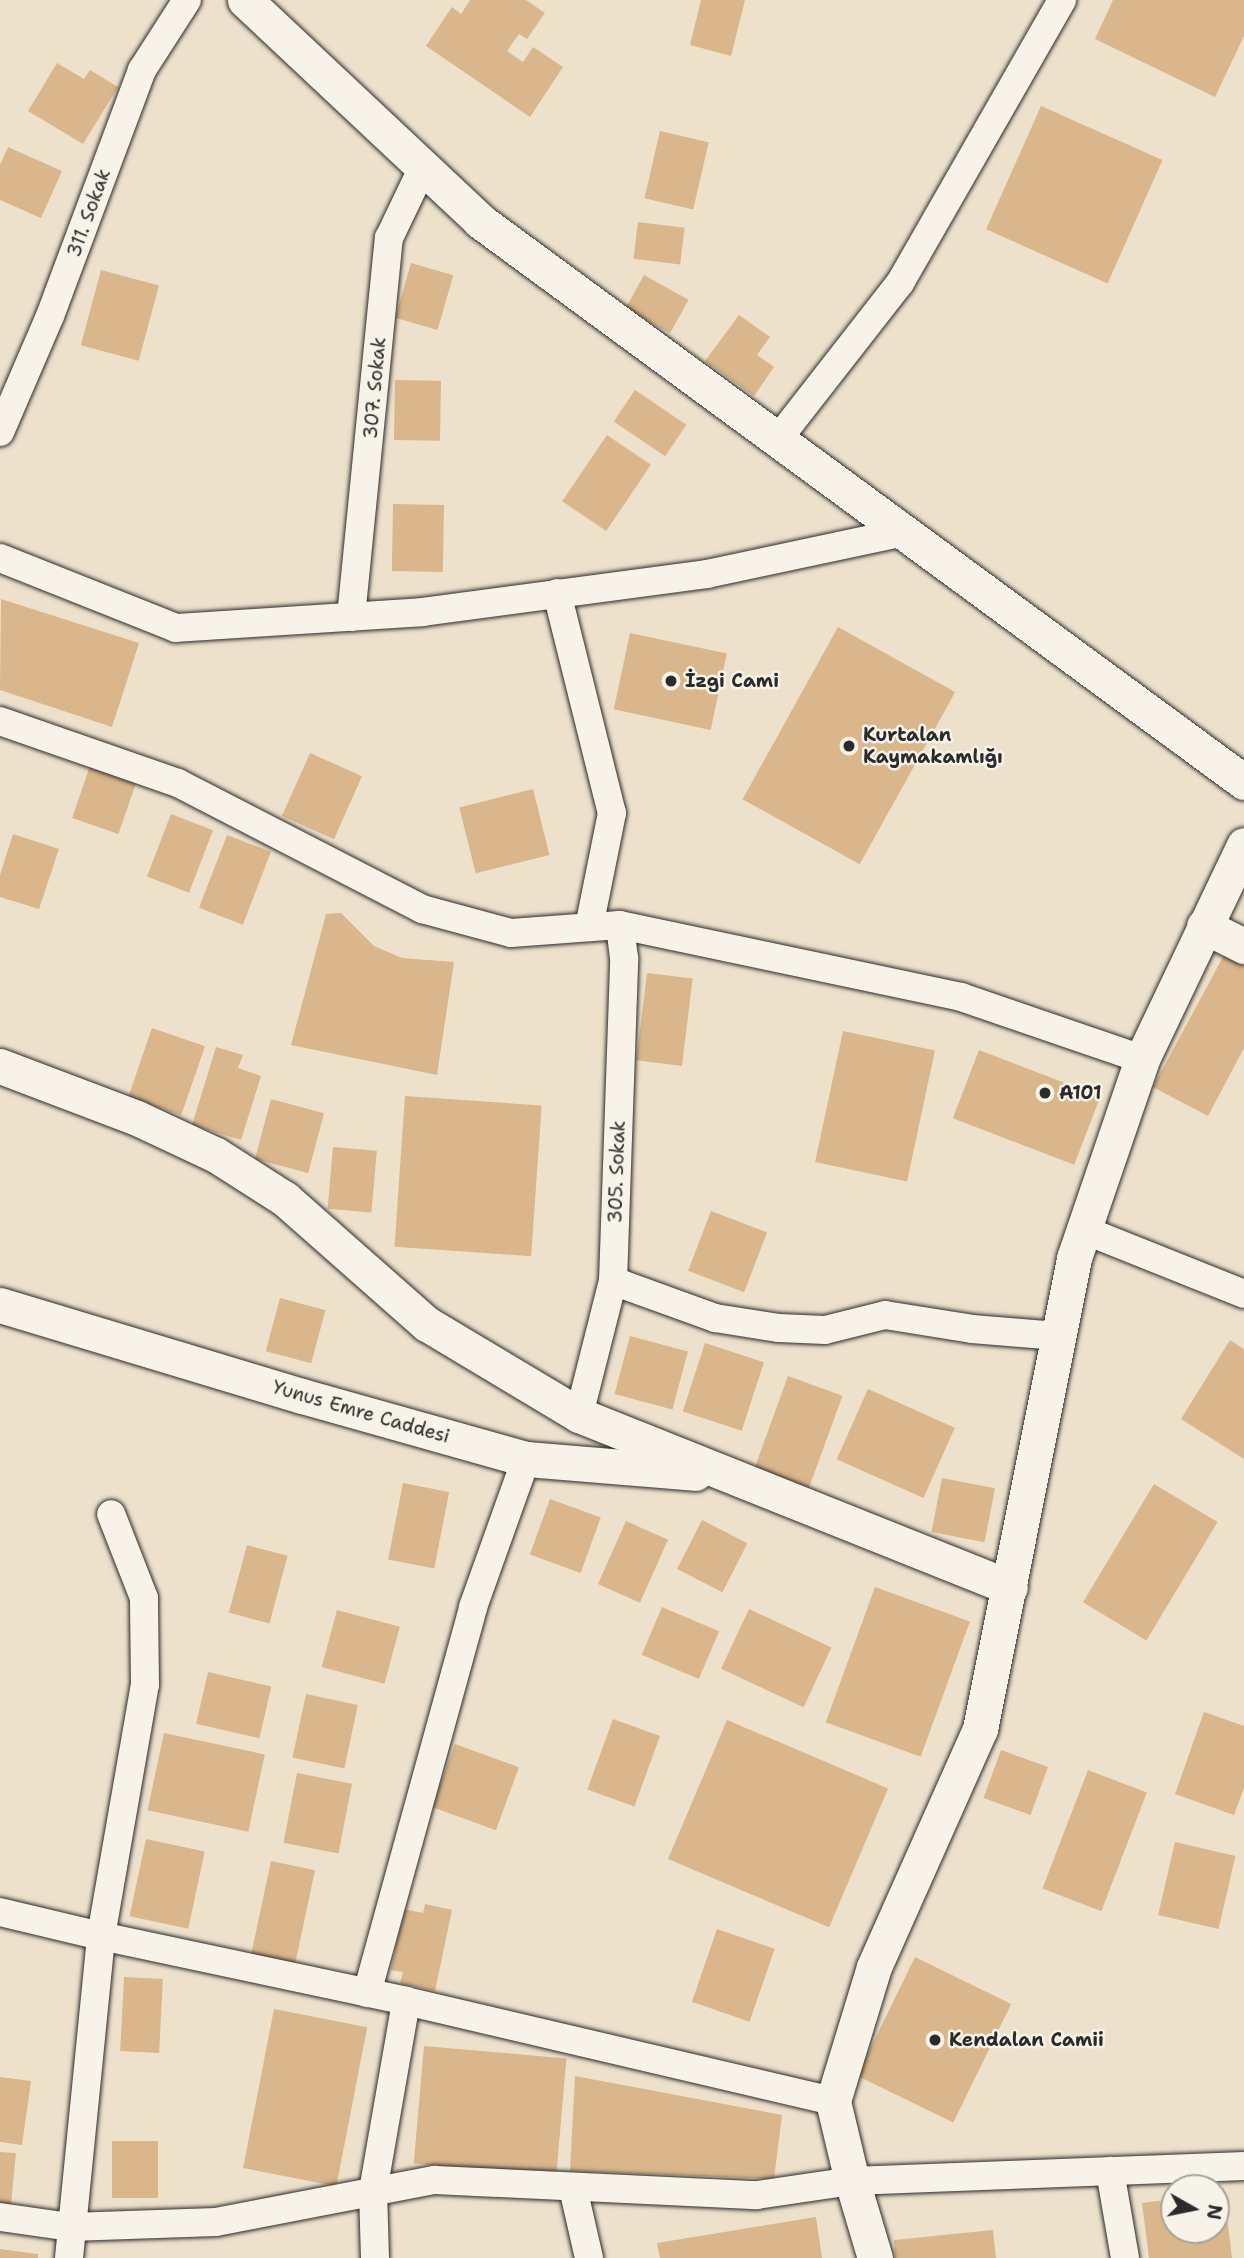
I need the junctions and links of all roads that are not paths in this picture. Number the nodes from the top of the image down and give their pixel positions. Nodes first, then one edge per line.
1 (187, 0) edge
2 (245, 0) edge
3 (1062, 0) edge
4 (423, 167) junction
5 (0, 432) edge
6 (778, 439) junction
7 (904, 532) junction
8 (0, 558) edge
9 (557, 593) junction
10 (351, 617) junction
11 (0, 721) edge
12 (1244, 782) edge
13 (1244, 845) edge
14 (620, 925) junction
15 (1204, 926) junction
16 (589, 927) junction
17 (1244, 946) edge
18 (1142, 1059) junction
19 (0, 1066) edge
20 (1084, 1230) junction
21 (613, 1281) junction
22 (1244, 1294) edge
23 (0, 1305) edge
24 (1058, 1336) junction
25 (579, 1415) junction
26 (526, 1459) junction
27 (730, 1476) junction
28 (111, 1514) dead end
29 (1010, 1587) junction
30 (0, 1912) edge
31 (101, 1936) junction
32 (367, 1993) junction
33 (406, 2001) junction
34 (833, 2101) junction
35 (1244, 2166) edge
36 (1110, 2171) junction
37 (852, 2182) junction
38 (573, 2188) junction
39 (373, 2191) junction
40 (0, 2217) edge
41 (70, 2227) junction
42 (69, 2258) edge
43 (375, 2258) edge
44 (589, 2258) edge
45 (875, 2258) edge
46 (1125, 2258) edge

1 - 5 street, 311. Sokak
2 - 4 street
3 - 6 street
4 - 6 street
4 - 10 street, 307. Sokak
6 - 7 street
7 - 9 street
7 - 12 street
8 - 10 street
9 - 10 street
9 - 16 street
11 - 16 street
13 - 15 street
14 - 16 street
14 - 18 street
14 - 21 street, 305. Sokak
15 - 17 street
15 - 18 street
18 - 20 street
19 - 25 street
20 - 22 street
20 - 24 street
21 - 24 street
21 - 25 street, 305. Sokak
23 - 26 street, Yunus Emre Caddesi
24 - 29 street
25 - 27 street
26 - 27 street, Yunus Emre Caddesi
26 - 32 street
27 - 29 street
28 - 31 street
29 - 34 street
30 - 31 street
31 - 32 street
31 - 41 street
32 - 33 street
33 - 34 street
33 - 39 street
34 - 37 street
35 - 36 street
36 - 37 street
36 - 46 street
37 - 38 street
37 - 45 street
38 - 39 street
38 - 44 street
39 - 41 street
39 - 43 street
40 - 41 street
41 - 42 street

